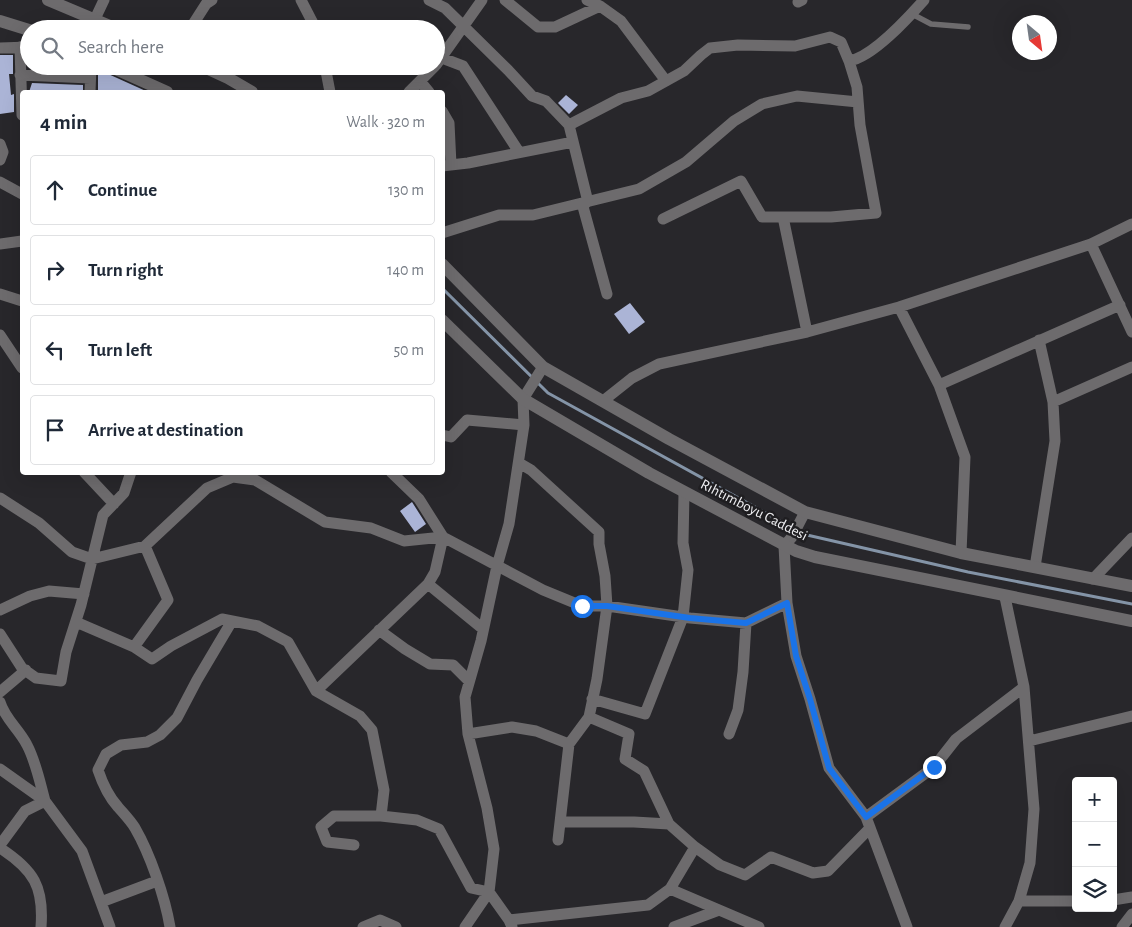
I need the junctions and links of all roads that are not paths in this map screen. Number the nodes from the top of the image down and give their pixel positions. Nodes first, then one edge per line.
1 (48, 0) edge
2 (104, 0) edge
3 (301, 0) edge
4 (429, 0) edge
5 (482, 0) edge
6 (505, 0) edge
7 (587, 0) edge
8 (207, 1) edge
9 (600, 6) junction
10 (916, 6) edge
11 (95, 19) joint
12 (195, 20) edge
13 (311, 20) edge
14 (0, 21) edge
15 (20, 27) edge
16 (464, 27) junction
17 (968, 27) dead end
18 (20, 47) edge
19 (0, 48) edge
20 (445, 53) edge
21 (849, 61) junction
22 (445, 64) edge
23 (20, 75) edge
24 (91, 75) edge
25 (129, 75) edge
26 (222, 75) edge
27 (327, 75) edge
28 (426, 75) edge
29 (420, 81) junction
30 (666, 81) junction
31 (21, 90) edge
32 (90, 90) edge
33 (163, 90) edge
34 (249, 90) edge
35 (330, 90) edge
36 (411, 90) edge
37 (427, 90) edge
38 (858, 102) junction
39 (445, 116) edge
40 (569, 124) junction
41 (574, 142) junction
42 (0, 144) edge
43 (519, 152) junction
44 (0, 160) edge
45 (447, 166) edge
46 (0, 182) edge
47 (20, 193) edge
48 (585, 203) junction
49 (782, 217) junction
50 (663, 219) dead end
51 (1132, 224) edge
52 (445, 233) edge
53 (20, 241) edge
54 (0, 244) edge
55 (1091, 244) junction
56 (445, 267) edge
57 (0, 294) edge
58 (607, 294) dead end
59 (20, 300) edge
60 (1120, 305) junction
61 (899, 307) junction
62 (445, 323) edge
63 (807, 332) junction
64 (1132, 332) edge
65 (0, 335) edge
66 (1039, 340) junction
67 (20, 365) edge
68 (1132, 367) edge
69 (541, 370) junction
70 (939, 385) junction
71 (526, 394) junction
72 (603, 401) junction
73 (1054, 402) junction
74 (524, 425) junction
75 (445, 436) edge
76 (519, 464) junction
77 (87, 475) edge
78 (130, 475) edge
79 (394, 475) edge
80 (255, 476) edge
81 (684, 493) junction
82 (0, 498) edge
83 (114, 504) junction
84 (803, 516) junction
85 (443, 537) junction
86 (1132, 538) edge
87 (788, 541) junction
88 (145, 546) junction
89 (961, 552) junction
90 (92, 559) junction
91 (497, 566) junction
92 (1035, 567) junction
93 (1093, 578) junction
94 (428, 584) junction
95 (1132, 586) edge
96 (84, 594) junction
97 (1005, 596) junction
98 (787, 603) junction
99 (607, 606) junction
100 (0, 610) edge
101 (683, 617) junction
102 (232, 621) junction
103 (1132, 621) edge
104 (76, 622) junction
105 (746, 623) junction
106 (483, 629) junction
107 (379, 630) junction
108 (0, 634) edge
109 (134, 647) junction
110 (26, 670) junction
111 (469, 681) junction
112 (1024, 687) junction
113 (316, 691) junction
114 (0, 692) edge
115 (592, 699) junction
116 (0, 702) edge
117 (1132, 716) edge
118 (589, 717) junction
119 (468, 734) junction
120 (729, 734) dead end
121 (1029, 741) junction
122 (569, 744) junction
123 (0, 768) edge
124 (46, 801) junction
125 (381, 816) junction
126 (560, 822) junction
127 (868, 823) junction
128 (669, 824) junction
129 (558, 840) dead end
130 (354, 846) dead end
131 (0, 847) edge
132 (695, 847) junction
133 (157, 881) junction
134 (670, 889) junction
135 (489, 892) junction
136 (1132, 897) edge
137 (1117, 899) edge
138 (1072, 900) edge
139 (1019, 901) junction
140 (102, 902) junction
141 (719, 910) junction
142 (1132, 914) edge
143 (510, 923) edge
144 (41, 927) edge
145 (110, 927) edge
146 (170, 927) edge
147 (363, 927) edge
148 (396, 927) edge
149 (465, 927) edge
150 (674, 927) edge
151 (759, 927) edge
152 (907, 927) edge
153 (1005, 927) edge
154 (1122, 927) edge

1 - 11 street
2 - 11 street
3 - 13 street
4 - 16 street
5 - 16 street
6 - 9 street
7 - 9 street
8 - 12 street
9 - 30 street
10 - 17 lane
10 - 21 street
14 - 15 street
16 - 20 street
16 - 40 street
18 - 19 street
21 - 30 street
21 - 38 street
22 - 43 street
23 - 31 street
24 - 32 street
25 - 33 street
26 - 34 street
27 - 35 street
28 - 29 street
29 - 36 street
29 - 37 street
30 - 40 street
38 - 48 street
38 - 49 street
39 - 45 street
40 - 41 street
41 - 43 street
41 - 48 street
42 - 44 street
43 - 45 street
46 - 47 street
48 - 52 street
48 - 58 street
49 - 50 street
49 - 63 street
51 - 55 street
53 - 54 street
55 - 60 street
55 - 61 street
56 - 69 street
57 - 59 street
60 - 64 street
60 - 66 street
61 - 63 street
61 - 70 street
62 - 71 street, Rıhtımboyu Caddesi
63 - 72 street
65 - 67 street
66 - 70 street
66 - 73 street
68 - 73 street
69 - 71 street
69 - 72 street
70 - 89 street
71 - 74 street
71 - 81 street, Rıhtımboyu Caddesi
72 - 84 street
73 - 92 street
74 - 75 street
74 - 76 street
76 - 91 street
76 - 99 street
77 - 83 street
78 - 83 street
79 - 85 street
80 - 85 street
80 - 88 street
81 - 87 street, Rıhtımboyu Caddesi
81 - 101 street
82 - 90 street
83 - 90 street
84 - 87 street
84 - 89 street
85 - 91 street
85 - 94 street
86 - 93 street
87 - 97 street, Rıhtımboyu Caddesi
87 - 98 street
88 - 90 street
88 - 109 street
89 - 92 street
90 - 96 street
91 - 99 street
91 - 106 street
92 - 93 street
93 - 95 street
94 - 106 street
94 - 107 street
96 - 100 street
96 - 104 street
97 - 103 street, Rıhtımboyu Caddesi
97 - 112 street
98 - 105 street
98 - 127 street
99 - 101 street
99 - 115 street
101 - 105 street
101 - 115 street
102 - 109 street
102 - 113 street
102 - 133 street
104 - 109 street
104 - 110 street
105 - 120 street
106 - 111 street
107 - 111 street
107 - 113 street
108 - 110 street
110 - 114 street
111 - 119 street
112 - 121 street
112 - 127 street
113 - 125 street
115 - 118 street
116 - 124 street
117 - 121 street
118 - 122 street
118 - 128 street
119 - 122 street
119 - 135 street
121 - 139 street
122 - 126 street
123 - 124 street
124 - 131 street
124 - 140 street
125 - 130 street
125 - 135 street
126 - 128 street
126 - 129 street
127 - 132 street
127 - 152 street
128 - 132 street
131 - 144 street
132 - 134 street
133 - 140 street
133 - 146 street
134 - 141 street
134 - 143 street
135 - 143 street
135 - 149 street
136 - 137 street
138 - 139 street
139 - 153 street
140 - 145 street
141 - 150 street
141 - 151 street
142 - 154 street
147 - 148 street

